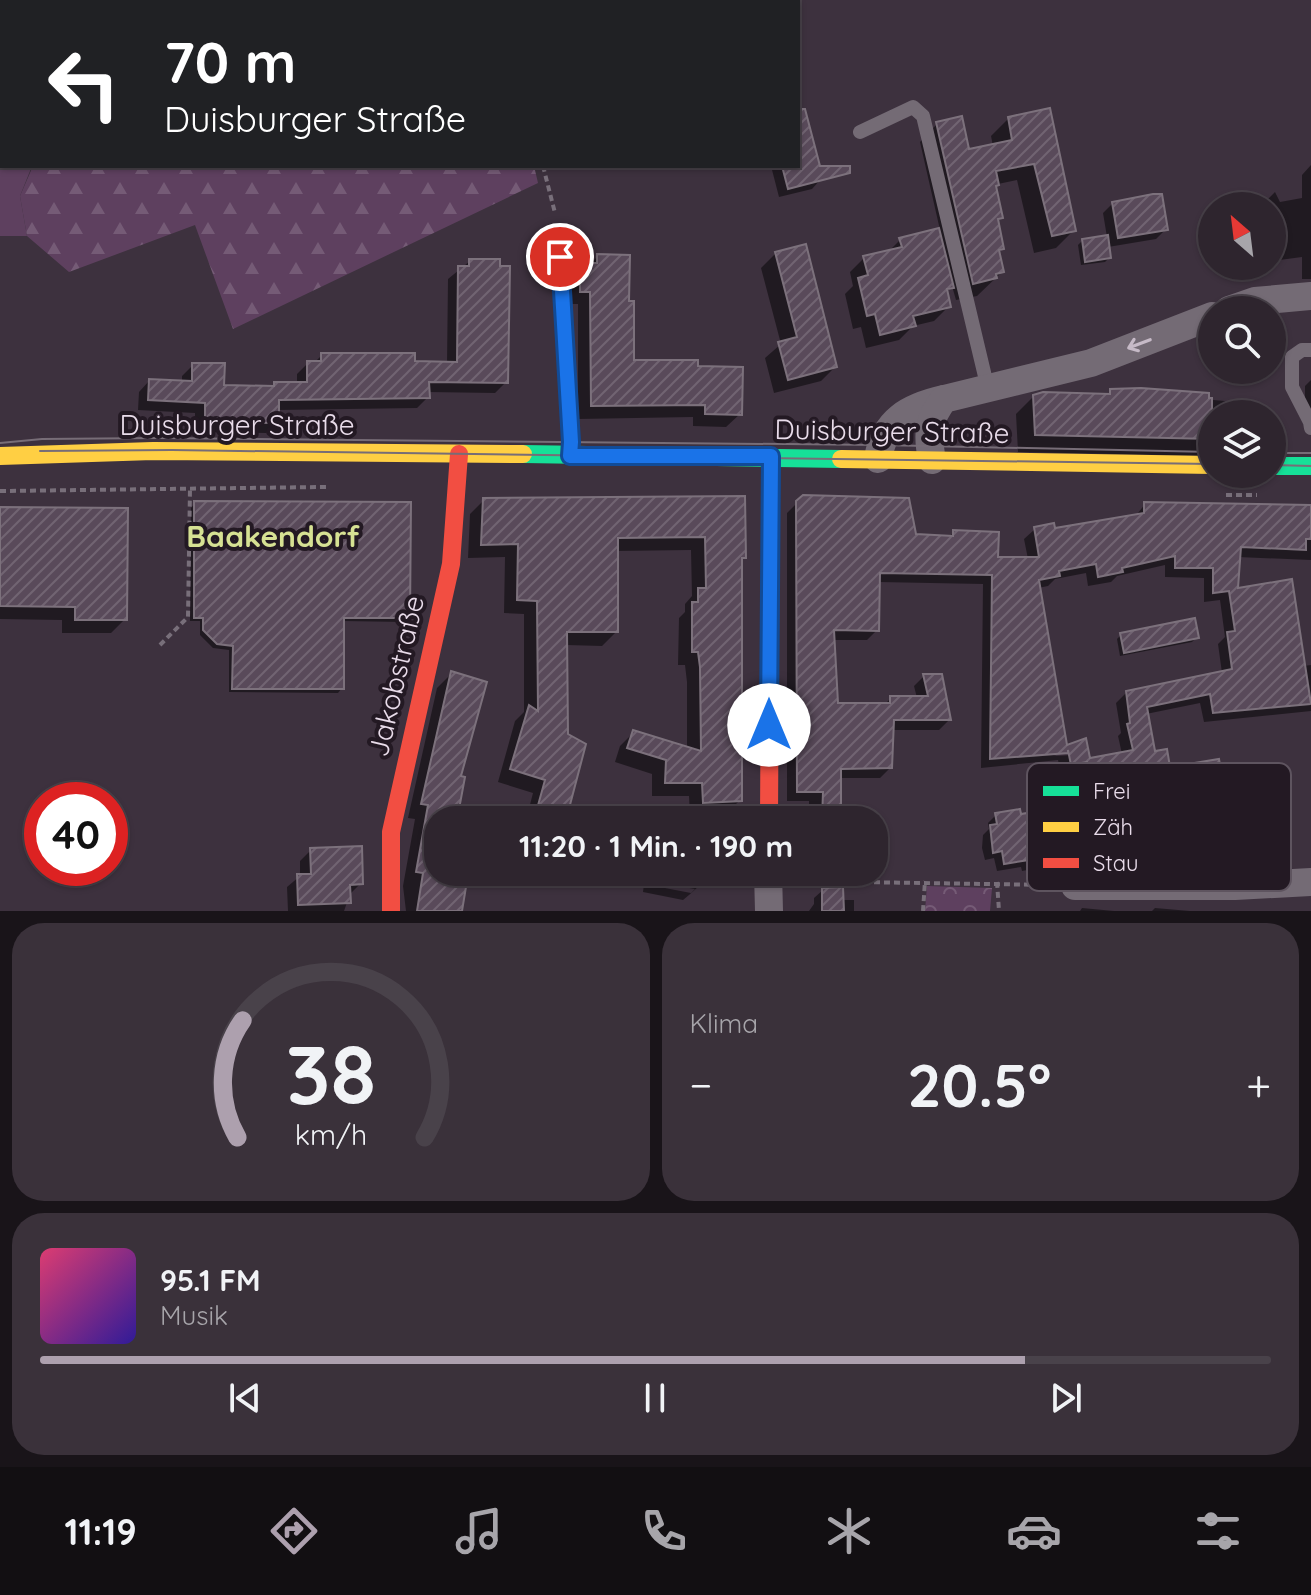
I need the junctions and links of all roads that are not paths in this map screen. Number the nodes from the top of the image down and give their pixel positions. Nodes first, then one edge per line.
1 (860, 132) dead end
2 (558, 231) road end
3 (1311, 296) edge
4 (1286, 298) edge
5 (1198, 321) edge
6 (1311, 350) edge
7 (988, 389) junction
8 (944, 399) junction
9 (1311, 428) edge
10 (459, 454) junction
11 (0, 456) edge
12 (570, 456) junction
13 (771, 456) junction
14 (878, 459) junction
15 (932, 460) junction
16 (1198, 465) edge
17 (1286, 466) edge
18 (1311, 466) edge
19 (769, 806) edge
20 (1311, 882) edge
21 (1291, 883) edge
22 (768, 886) edge
23 (391, 911) edge
24 (769, 911) edge

1 - 7 lane
2 - 12 lane
3 - 4 street
5 -> 7 street
6 - 9 lane
7 - 8 street
8 - 14 street
8 - 15 street
10 - 11 main road, Duisburger Straße
10 - 12 main road, Duisburger Straße
10 - 23 main road, Jakobstraße
12 - 13 main road, Duisburger Straße
13 - 14 main road, Duisburger Straße
13 - 19 main road
14 - 15 main road, Duisburger Straße
15 - 16 main road, Duisburger Straße
17 - 18 main road
20 - 21 street
22 - 24 street

